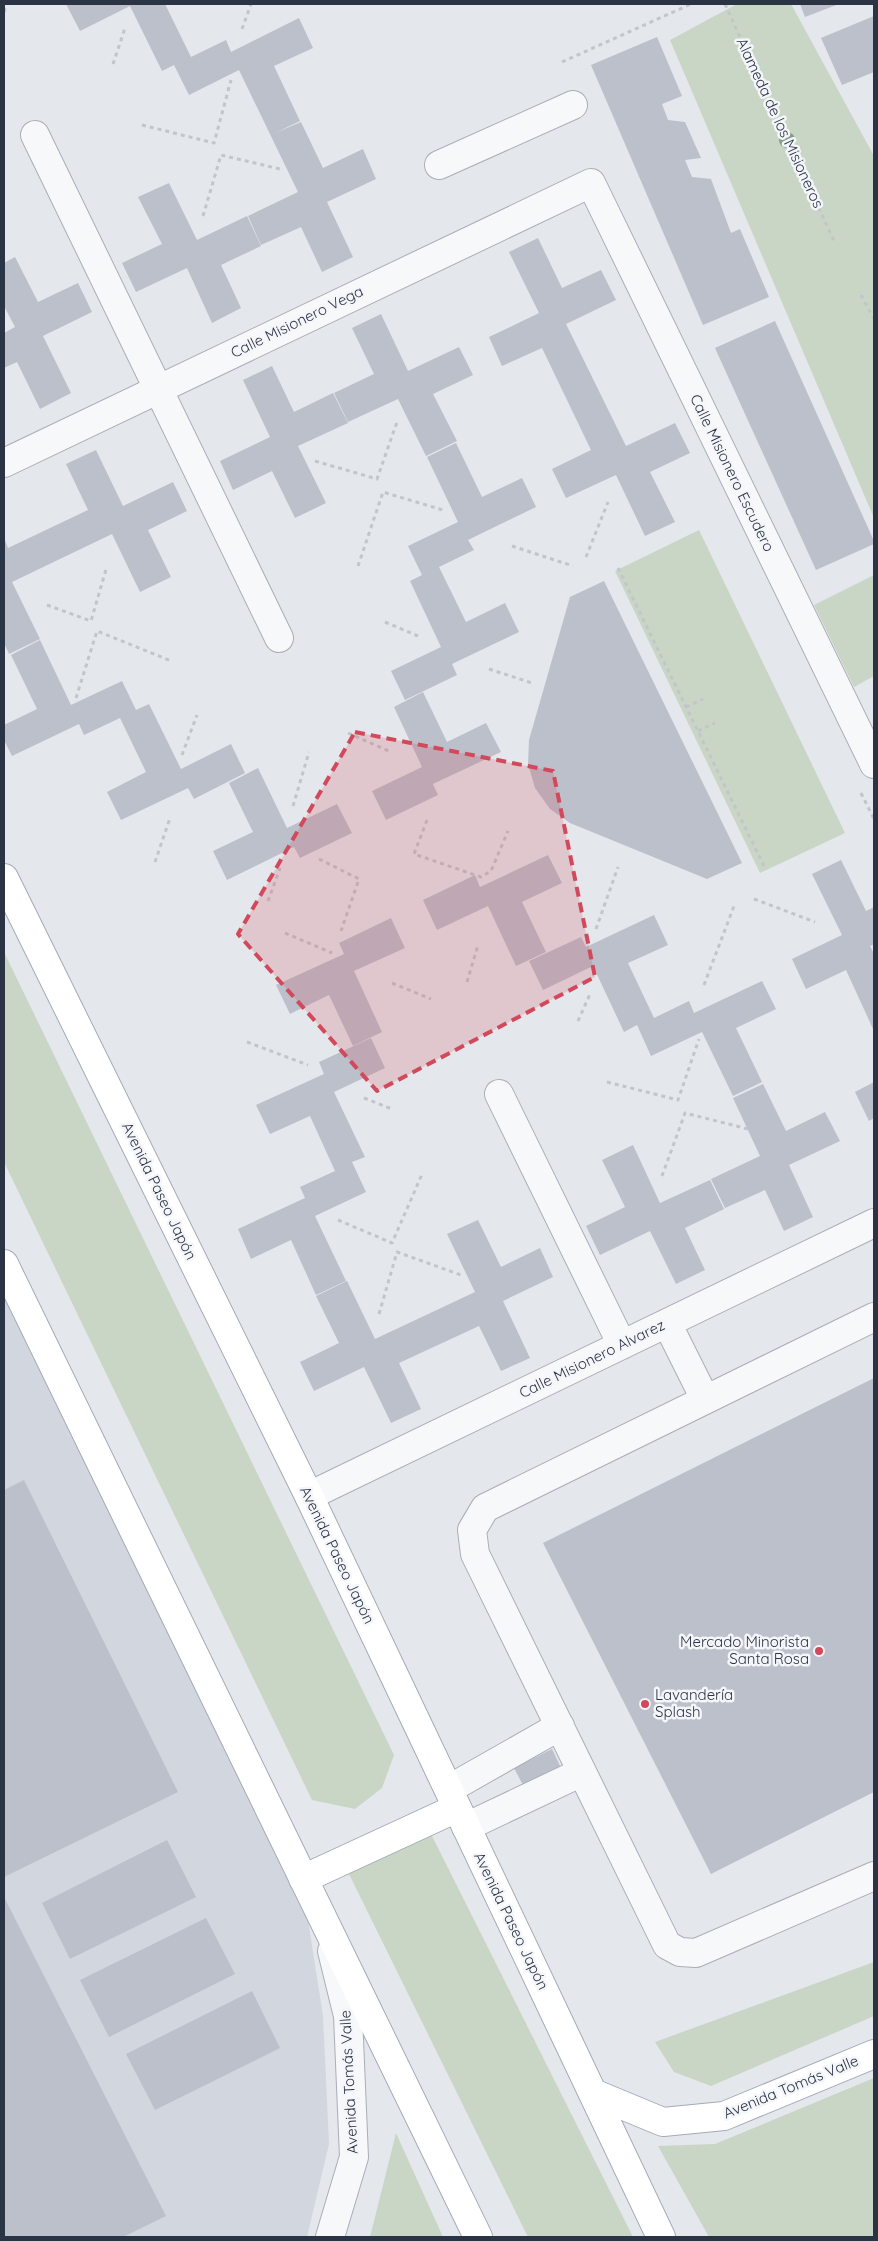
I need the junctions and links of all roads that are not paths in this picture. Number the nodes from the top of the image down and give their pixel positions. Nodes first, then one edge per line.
1 (573, 105) dead end
2 (35, 134) dead end
3 (439, 165) dead end
4 (591, 182) joint
5 (158, 389) junction
6 (4, 463) edge
7 (279, 638) dead end
8 (874, 764) edge
9 (4, 878) edge
10 (499, 1094) dead end
11 (874, 1223) edge
12 (4, 1264) edge
13 (874, 1317) edge
14 (667, 1323) junction
15 (622, 1345) junction
16 (705, 1399) junction
17 (309, 1496) junction
18 (560, 1726) junction
19 (582, 1772) junction
20 (457, 1808) junction
21 (874, 1876) edge
22 (303, 1879) junction
23 (326, 1926) junction
24 (874, 2054) edge
25 (593, 2093) junction
26 (330, 2237) edge
27 (478, 2237) edge
28 (661, 2237) edge

1 - 3 street
2 - 5 street
4 - 5 street, Calle Misionero Vega
4 - 8 street, Calle Misionero Escudero
5 - 6 street, Calle Misionero Vega
5 - 7 street
9 - 17 main road, Avenida Paseo Japón
10 - 15 street
11 - 14 street, Calle Misionero Alvarez
12 - 22 main road
13 - 16 street
14 - 15 street, Calle Misionero Alvarez
14 - 16 street
15 - 17 street, Calle Misionero Alvarez
16 - 18 street
17 - 20 main road, Avenida Paseo Japón
18 - 19 street
18 - 20 street
19 - 20 street
19 - 21 street
20 - 22 main road
20 - 25 main road, Avenida Paseo Japón
22 - 23 main road
23 - 26 street, Avenida Tomás Valle
23 - 27 main road
24 - 25 main road, Avenida Tomás Valle
25 - 28 main road, Avenida Paseo Japón

